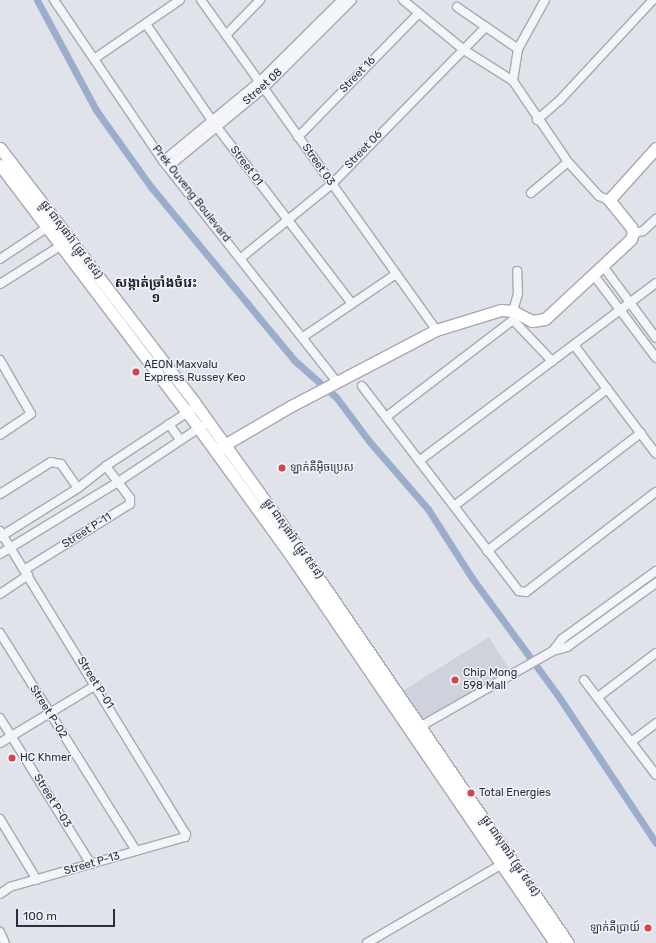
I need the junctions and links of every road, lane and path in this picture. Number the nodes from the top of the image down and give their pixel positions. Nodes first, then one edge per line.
1 (54, 0) edge
2 (180, 0) edge
3 (201, 0) edge
4 (260, 0) edge
5 (342, 0) edge
6 (352, 0) edge
7 (403, 0) edge
8 (545, 0) edge
9 (653, 0) edge
10 (457, 7) dead end
11 (418, 14) junction
12 (146, 24) junction
13 (486, 27) junction
14 (318, 30) junction
15 (226, 35) junction
16 (518, 49) junction
17 (464, 50) junction
18 (94, 59) junction
19 (513, 81) junction
20 (262, 85) junction
21 (537, 120) junction
22 (215, 124) junction
23 (298, 137) junction
24 (0, 148) edge
25 (656, 148) edge
26 (568, 162) junction
27 (166, 164) junction
28 (0, 165) edge
29 (332, 184) junction
30 (531, 193) dead end
31 (609, 200) junction
32 (656, 219) edge
33 (288, 220) junction
34 (52, 224) junction
35 (633, 233) junction
36 (66, 242) junction
37 (241, 258) junction
38 (0, 259) edge
39 (83, 265) junction
40 (603, 266) junction
41 (517, 271) dead end
42 (396, 274) junction
43 (594, 274) junction
44 (656, 283) edge
45 (0, 284) edge
46 (629, 302) junction
47 (352, 304) junction
48 (620, 309) junction
49 (513, 311) junction
50 (436, 330) junction
51 (303, 337) junction
52 (656, 338) edge
53 (574, 345) junction
54 (656, 358) edge
55 (0, 360) edge
56 (552, 361) junction
57 (3, 372) edge
58 (335, 383) junction
59 (362, 386) dead end
60 (607, 389) junction
61 (197, 406) junction
62 (187, 412) junction
63 (386, 417) junction
64 (208, 421) junction
65 (169, 424) junction
66 (199, 428) junction
67 (640, 433) junction
68 (0, 435) edge
69 (180, 440) junction
70 (220, 447) junction
71 (656, 454) edge
72 (419, 461) junction
73 (106, 466) junction
74 (119, 484) junction
75 (78, 488) junction
76 (656, 492) edge
77 (0, 494) edge
78 (454, 506) junction
79 (1, 534) edge
80 (10, 547) junction
81 (487, 551) junction
82 (0, 554) edge
83 (656, 571) edge
84 (26, 573) junction
85 (656, 583) edge
86 (0, 594) edge
87 (622, 595) junction
88 (629, 603) junction
89 (583, 624) junction
90 (589, 632) junction
91 (0, 633) edge
92 (553, 651) junction
93 (656, 653) edge
94 (584, 680) dead end
95 (96, 685) junction
96 (598, 697) junction
97 (49, 714) junction
98 (0, 718) edge
99 (656, 723) edge
100 (416, 729) junction
101 (12, 736) junction
102 (631, 742) junction
103 (0, 743) edge
104 (656, 775) edge
105 (0, 819) edge
106 (185, 837) joint
107 (136, 851) junction
108 (91, 864) junction
109 (502, 864) junction
110 (37, 880) junction
111 (0, 894) edge
112 (0, 932) edge
113 (557, 941) edge
114 (5, 943) edge
115 (367, 943) edge

1 - 18 street, Prek Ouveng Boulevard
2 - 12 street
3 - 15 street, Street 03
4 - 15 street
5 - 14 street
6 - 14 street
7 - 11 street
8 - 16 street
9 - 21 street
10 - 13 street
11 - 17 street
11 - 23 street, Street 16
12 - 18 street
12 - 22 street, Street 01
13 - 16 street
13 - 17 street, Street 06
14 - 20 street
15 - 20 street, Street 03
16 - 19 street
17 - 19 street
17 - 29 street, Street 06
18 - 27 street, Prek Ouveng Boulevard
19 - 21 street
20 - 22 street
20 - 23 street, Street 03
21 - 26 street
22 - 27 street
22 - 33 street, Street 01
23 - 29 street, Street 03
24 - 34 main road, ផ្លូវ ជាសុផារ៉ា (ផ្លូវ ៥៩៨)
25 - 31 main road
26 - 30 street
26 - 31 street
27 - 37 street, Prek Ouveng Boulevard
28 - 34 main road, ផ្លូវ ជាសុផារ៉ា (ផ្លូវ ៥៩៨)
29 - 33 street, Street 06
29 - 42 street, Street 03
31 - 35 main road
32 - 35 street
33 - 37 street, Street 06
33 - 47 street, Street 01
34 - 36 main road, ផ្លូវ ជាសុផារ៉ា (ផ្លូវ ៥៩៨)
34 - 38 street
35 - 40 main road
36 - 39 main road, ផ្លូវ ជាសុផារ៉ា (ផ្លូវ ៥៩៨)
36 - 45 street
37 - 51 street, Prek Ouveng Boulevard
39 - 61 main road, ផ្លូវ ជាសុផារ៉ា (ផ្លូវ ៥៩៨)
39 - 62 main road, ផ្លូវ ជាសុផារ៉ា (ផ្លូវ ៥៩៨)
40 - 43 main road
40 - 46 street
41 - 49 street
42 - 47 street
42 - 50 street, Street 03
43 - 48 street
43 - 49 main road
44 - 46 street
46 - 48 street
46 - 52 street
47 - 51 street
48 - 53 street
48 - 54 street
49 - 50 main road
50 - 58 main road
51 - 58 street, Prek Ouveng Boulevard
53 - 56 street
53 - 60 street
55 - 57 street
56 - 63 street
56 - 72 street
57 - 68 street
58 - 70 main road
59 - 63 street
60 - 67 street
60 - 78 street
61 - 62 street
61 - 64 main road, ផ្លូវ ជាសុផារ៉ា (ផ្លូវ ៥៩៨)
62 - 65 street
62 - 66 main road, ផ្លូវ ជាសុផារ៉ា (ផ្លូវ ៥៩៨)
63 - 72 street
64 - 66 street
64 - 70 main road, ផ្លូវ ជាសុផារ៉ា (ផ្លូវ ៥៩៨)
65 - 69 street
65 - 73 street
66 - 69 street
66 - 70 main road, ផ្លូវ ជាសុផារ៉ា (ផ្លូវ ៥៩៨)
67 - 71 street
67 - 81 street
69 - 74 street
70 - 100 main road, ផ្លូវ ជាសុផារ៉ា (ផ្លូវ ៥៩៨)
72 - 78 street
73 - 74 street
73 - 75 street
74 - 80 street
74 - 84 street, Street P-11
75 - 77 street
75 - 79 street
76 - 81 street
78 - 81 street
79 - 80 street, Street P-01
80 - 82 street
80 - 84 street, Street P-01
83 - 87 street
84 - 86 street, Street P-11
84 - 95 street, Street P-01
85 - 88 street
87 - 88 street
87 - 89 street
88 - 90 street
89 - 90 street
89 - 92 street
90 - 92 street
91 - 97 street, Street P-02
92 - 100 street
93 - 96 street
94 - 96 street
95 - 97 street
95 - 106 street, Street P-01
96 - 102 street
97 - 101 street
97 - 107 street, Street P-02
98 - 101 street, Street P-03
99 - 102 street
100 - 109 main road, ផ្លូវ ជាសុផារ៉ា (ផ្លូវ ៥៩៨)
100 - 113 main road, ផ្លូវ ជាសុផារ៉ា (ផ្លូវ ៥៩៨)
101 - 103 street
101 - 108 street, Street P-03
102 - 104 street
105 - 110 street
106 - 107 street, Street P-13
107 - 108 street, Street P-13
108 - 110 street, Street P-13
109 - 113 main road, ផ្លូវ ជាសុផារ៉ា (ផ្លូវ ៥៩៨)
109 - 115 street
110 - 111 street, Street P-13
112 - 114 street

